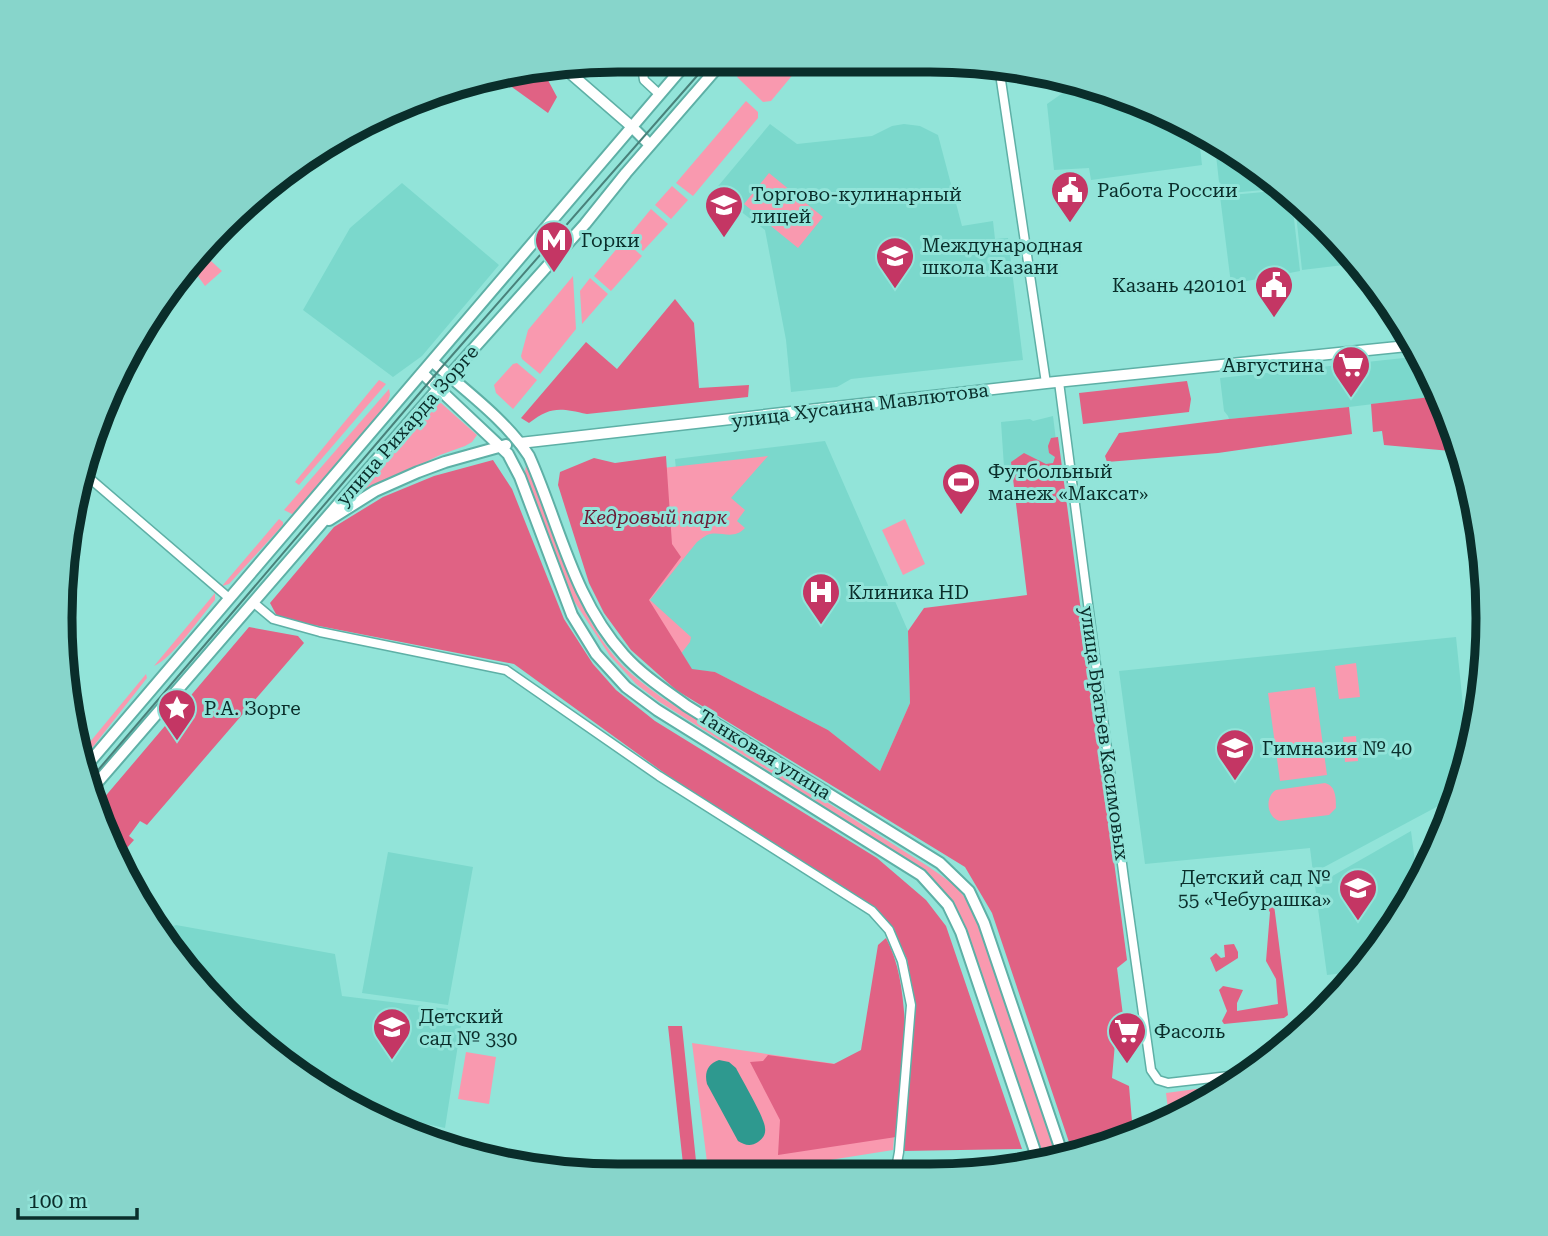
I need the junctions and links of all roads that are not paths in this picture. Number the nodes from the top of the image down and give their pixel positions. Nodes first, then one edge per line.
1 (643, 72) edge
2 (678, 72) edge
3 (714, 72) edge
4 (571, 74) edge
5 (1000, 76) edge
6 (659, 94) junction
7 (631, 126) junction
8 (650, 145) junction
9 (1404, 346) edge
10 (432, 360) junction
11 (422, 373) junction
12 (449, 376) junction
13 (1059, 382) junction
14 (1046, 383) junction
15 (438, 388) junction
16 (520, 443) junction
17 (500, 446) junction
18 (90, 478) edge
19 (320, 525) junction
20 (229, 598) junction
21 (254, 603) junction
22 (91, 761) edge
23 (97, 783) edge
24 (1226, 1077) edge
25 (1060, 1148) edge
26 (1036, 1154) edge
27 (896, 1164) edge

1 - 6 street
2 - 6 main road, улица Рихарда Зорге
3 - 8 main road, улица Рихарда Зорге
4 - 7 street
5 - 14 street
6 - 7 main road, улица Рихарда Зорге
7 - 8 main road
7 - 10 main road, улица Рихарда Зорге
8 - 12 main road, улица Рихарда Зорге
9 - 13 street, улица Хусаина Мавлютова
10 - 11 main road, улица Рихарда Зорге
10 - 12 main road, Танковая улица
11 - 15 main road, Танковая улица
11 - 20 main road, улица Рихарда Зорге
12 - 15 main road, улица Рихарда Зорге
12 - 16 main road, Танковая улица
13 - 14 street, улица Хусаина Мавлютова
13 - 24 street, улица Братьев Касимовых
14 - 16 street, улица Хусаина Мавлютова
15 - 17 main road, Танковая улица
15 - 19 main road, улица Рихарда Зорге
16 - 17 main road, улица Хусаина Мавлютова
16 - 25 main road, Танковая улица
17 - 19 main road, улица Хусаина Мавлютова
17 - 26 main road, Танковая улица
18 - 20 street
19 - 21 main road, улица Рихарда Зорге
20 - 22 main road, улица Рихарда Зорге
21 - 23 main road, улица Рихарда Зорге
21 - 27 street

